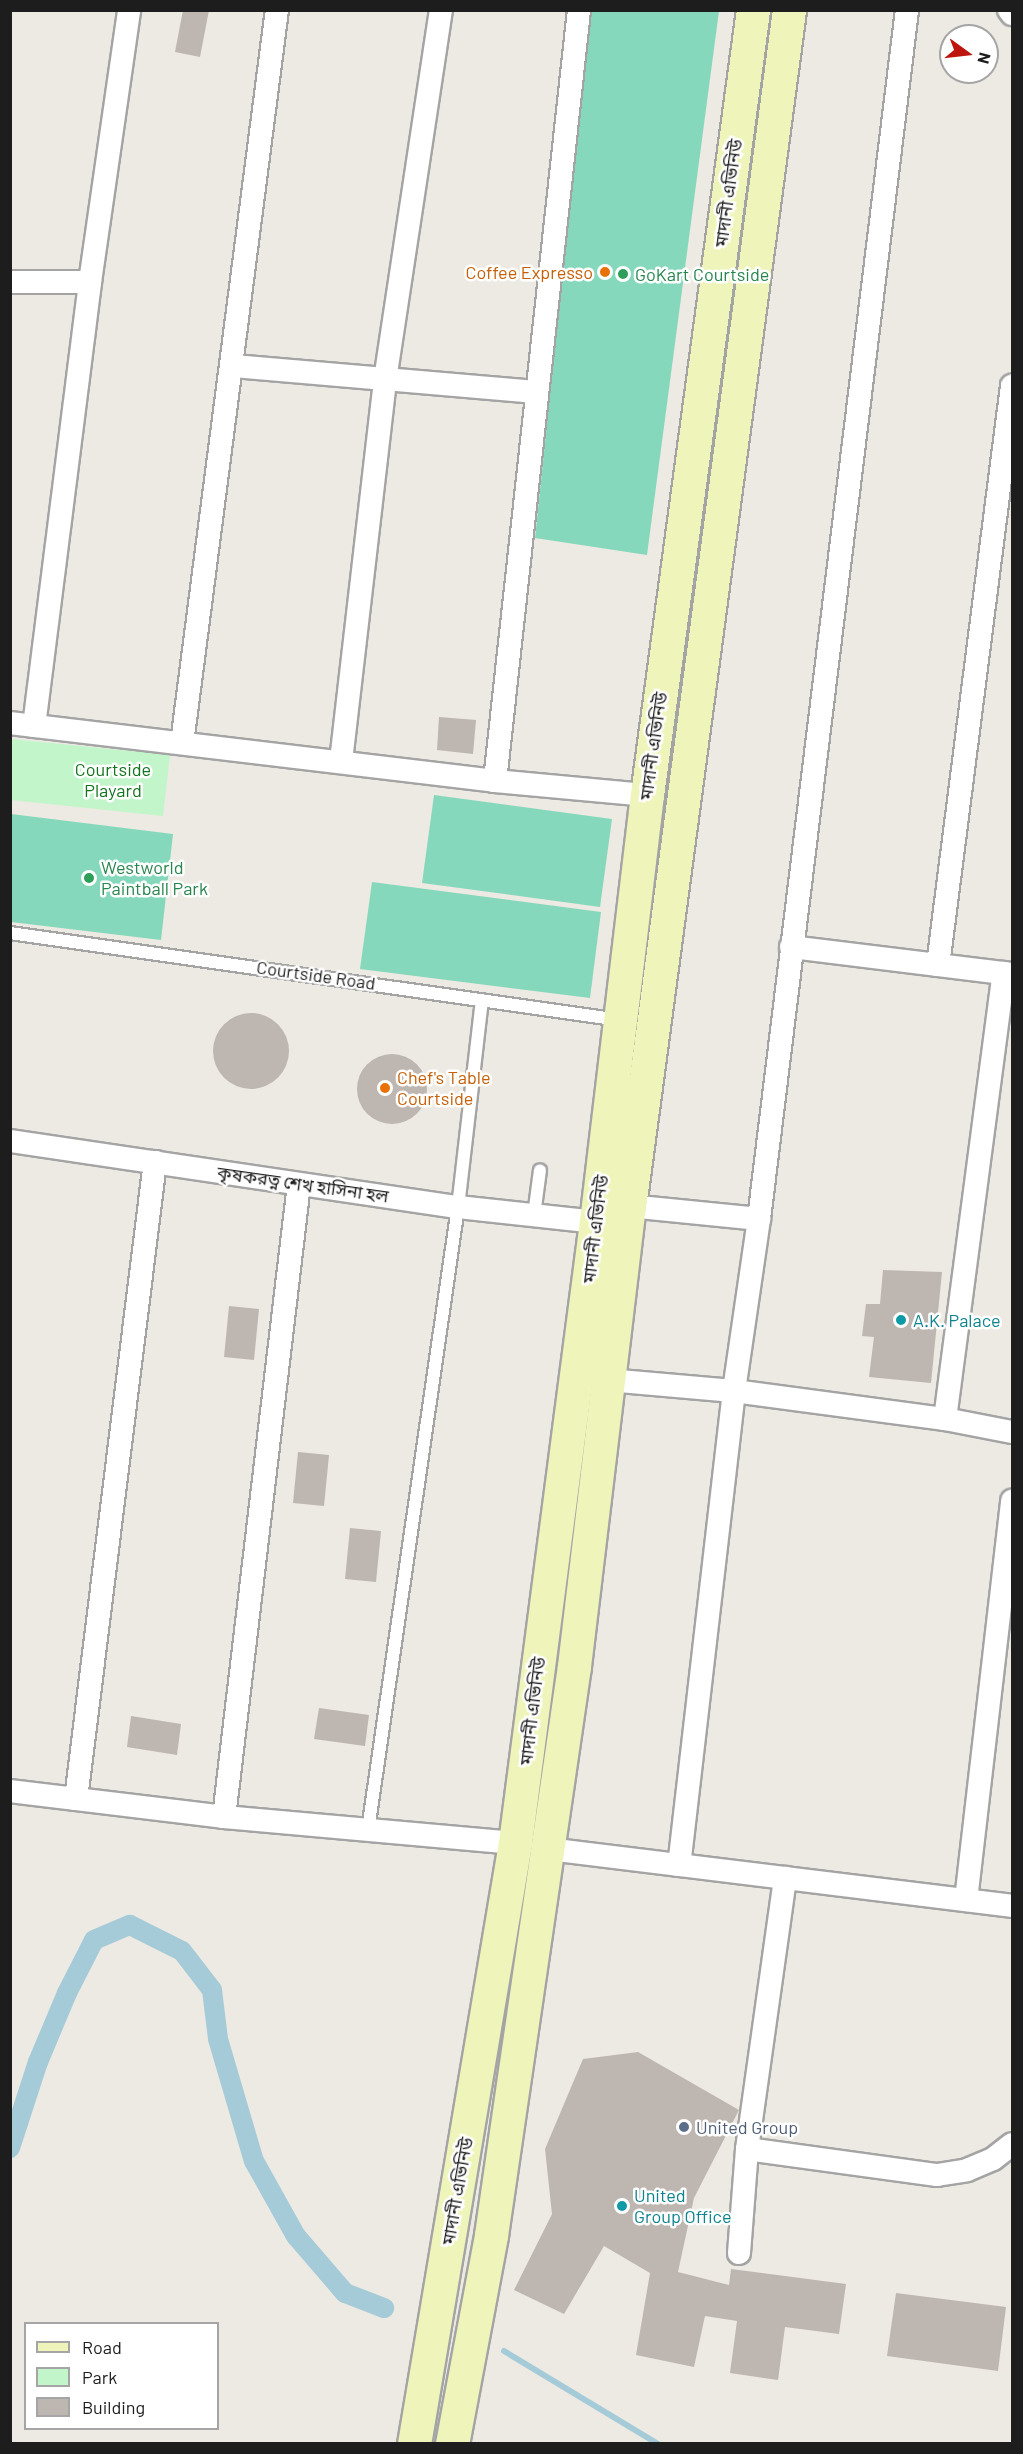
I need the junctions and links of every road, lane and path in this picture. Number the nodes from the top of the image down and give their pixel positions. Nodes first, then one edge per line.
1 (129, 10) edge
2 (277, 10) edge
3 (441, 10) edge
4 (579, 10) edge
5 (753, 10) edge
6 (789, 10) edge
7 (907, 10) edge
8 (1009, 10) edge
9 (1012, 14) edge
10 (10, 282) edge
11 (90, 282) junction
12 (232, 366) junction
13 (386, 380) junction
14 (1012, 386) edge
15 (537, 392) junction
16 (10, 723) edge
17 (34, 726) junction
18 (182, 743) junction
19 (341, 761) junction
20 (495, 781) junction
21 (647, 795) junction
22 (685, 795) junction
23 (10, 933) edge
24 (791, 947) junction
25 (938, 965) junction
26 (1008, 973) edge
27 (482, 1000) junction
28 (621, 1020) junction
29 (654, 1022) junction
30 (10, 1141) edge
31 (154, 1162) junction
32 (540, 1170) dead end
33 (299, 1184) junction
34 (629, 1206) junction
35 (458, 1207) junction
36 (534, 1215) junction
37 (759, 1219) junction
38 (596, 1222) junction
39 (608, 1380) junction
40 (734, 1391) junction
41 (945, 1419) junction
42 (1012, 1432) edge
43 (1012, 1502) edge
44 (10, 1791) edge
45 (76, 1799) junction
46 (224, 1817) junction
47 (368, 1830) junction
48 (515, 1843) junction
49 (548, 1849) junction
50 (680, 1865) junction
51 (785, 1878) junction
52 (966, 1900) junction
53 (1012, 1906) edge
54 (1012, 2144) edge
55 (747, 2149) junction
56 (739, 2253) dead end
57 (414, 2444) edge
58 (453, 2444) edge

1 - 11 street
2 - 12 street
3 - 13 street
4 - 15 street
5 - 21 main road, মাদানী এভিনিউ
6 - 22 main road, মাদানী এভিনিউ
7 - 24 street
8 - 9 street
10 - 11 street
11 - 17 street
12 - 13 street
12 - 18 street
13 - 15 street
13 - 19 street
14 - 25 street
15 - 20 street
16 - 17 street
17 - 18 street
18 - 19 street
19 - 20 street
20 - 21 street
21 - 22 main road
21 - 28 main road, মাদানী এভিনিউ
22 - 29 main road, মাদানী এভিনিউ
23 - 27 lane, Courtside Road
24 - 25 street
24 - 37 street
25 - 26 street
26 - 41 street
27 - 28 lane, Courtside Road
27 - 35 lane
28 - 29 main road
28 - 38 main road, মাদানী এভিনিউ
29 - 34 main road, মাদানী এভিনিউ
30 - 31 street, কৃষকরত্ন শেখ হাসিনা হল
31 - 33 street, কৃষকরত্ন শেখ হাসিনা হল
31 - 45 street
32 - 36 lane
33 - 35 street, কৃষকরত্ন শেখ হাসিনা হল
33 - 46 street
34 - 37 street
34 - 39 main road, মাদানী এভিনিউ
35 - 36 street, কৃষকরত্ন শেখ হাসিনা হল
35 - 47 lane
36 - 38 street, কৃষকরত্ন শেখ হাসিনা হল
37 - 40 street
38 - 48 main road, মাদানী এভিনিউ
39 - 40 street
39 - 49 main road, মাদানী এভিনিউ
40 - 41 street
40 - 50 street
41 - 42 street
43 - 52 street
44 - 45 street
45 - 46 street
46 - 47 street
47 - 48 street
48 - 57 main road, মাদানী এভিনিউ
49 - 50 street
49 - 58 main road, মাদানী এভিনিউ
50 - 51 street
51 - 52 street
51 - 55 street
52 - 53 street
54 - 55 street
55 - 56 street

